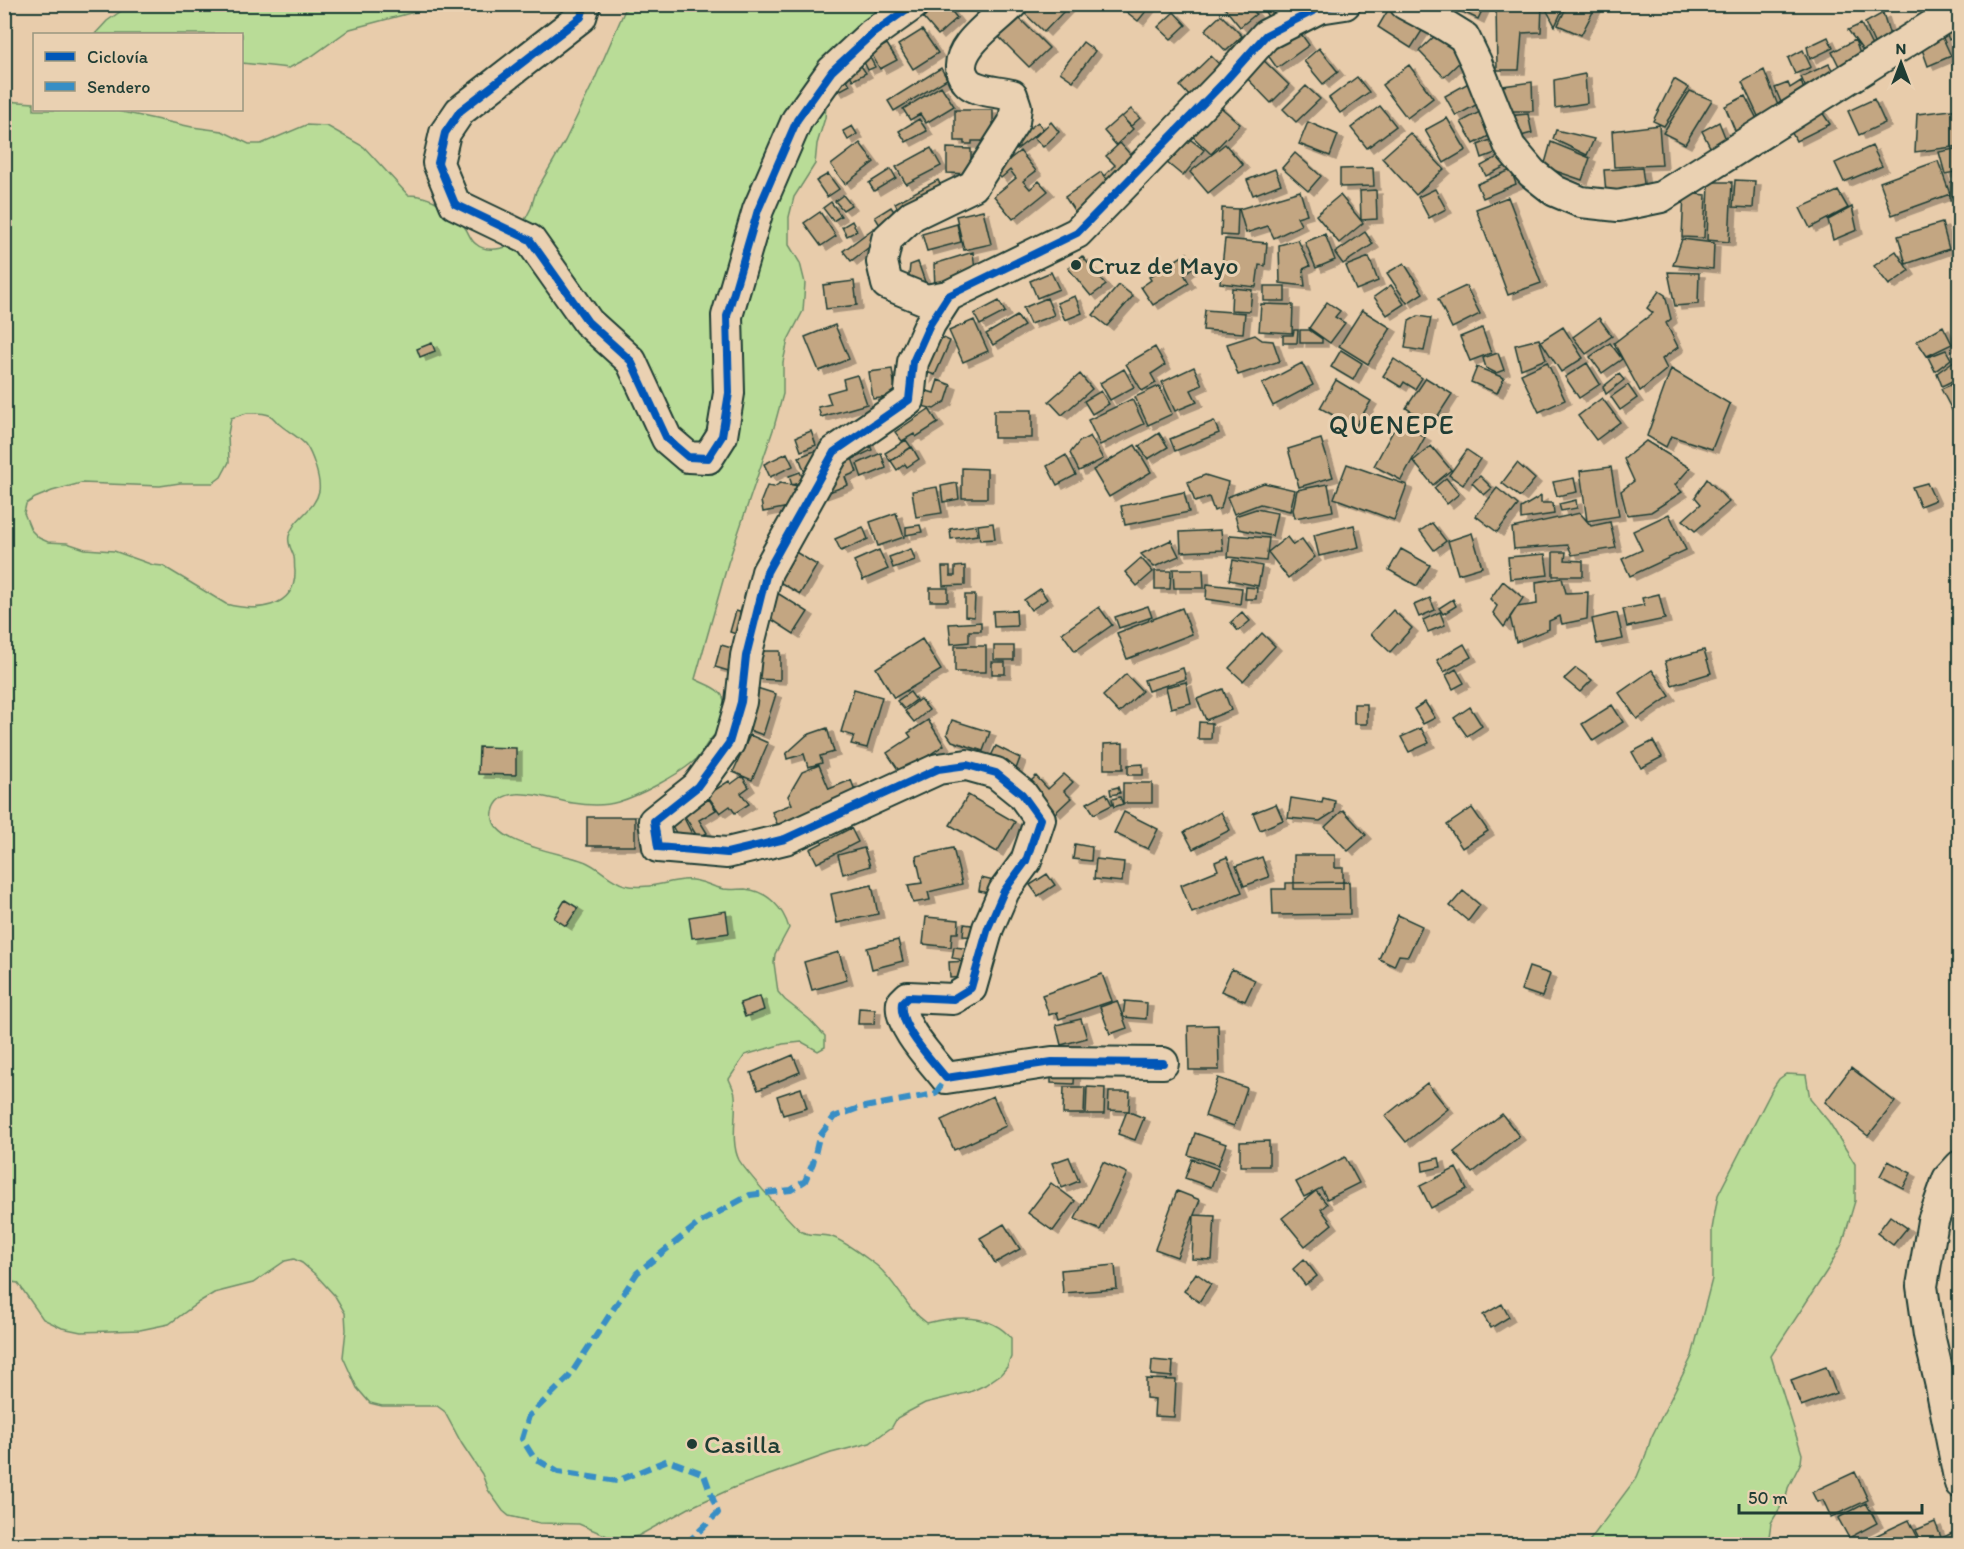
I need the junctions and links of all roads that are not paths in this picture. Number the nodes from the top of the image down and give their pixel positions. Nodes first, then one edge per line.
1 (585, 4) edge
2 (914, 4) edge
3 (1012, 4) edge
4 (1345, 4) edge
5 (1405, 4) edge
6 (1959, 8) edge
7 (948, 296) junction
8 (1163, 1063) dead end
9 (1959, 1166) edge
10 (1959, 1483) edge

1 - 2 street
3 - 7 street
4 - 7 street
5 - 6 street
7 - 8 street
9 - 10 street

